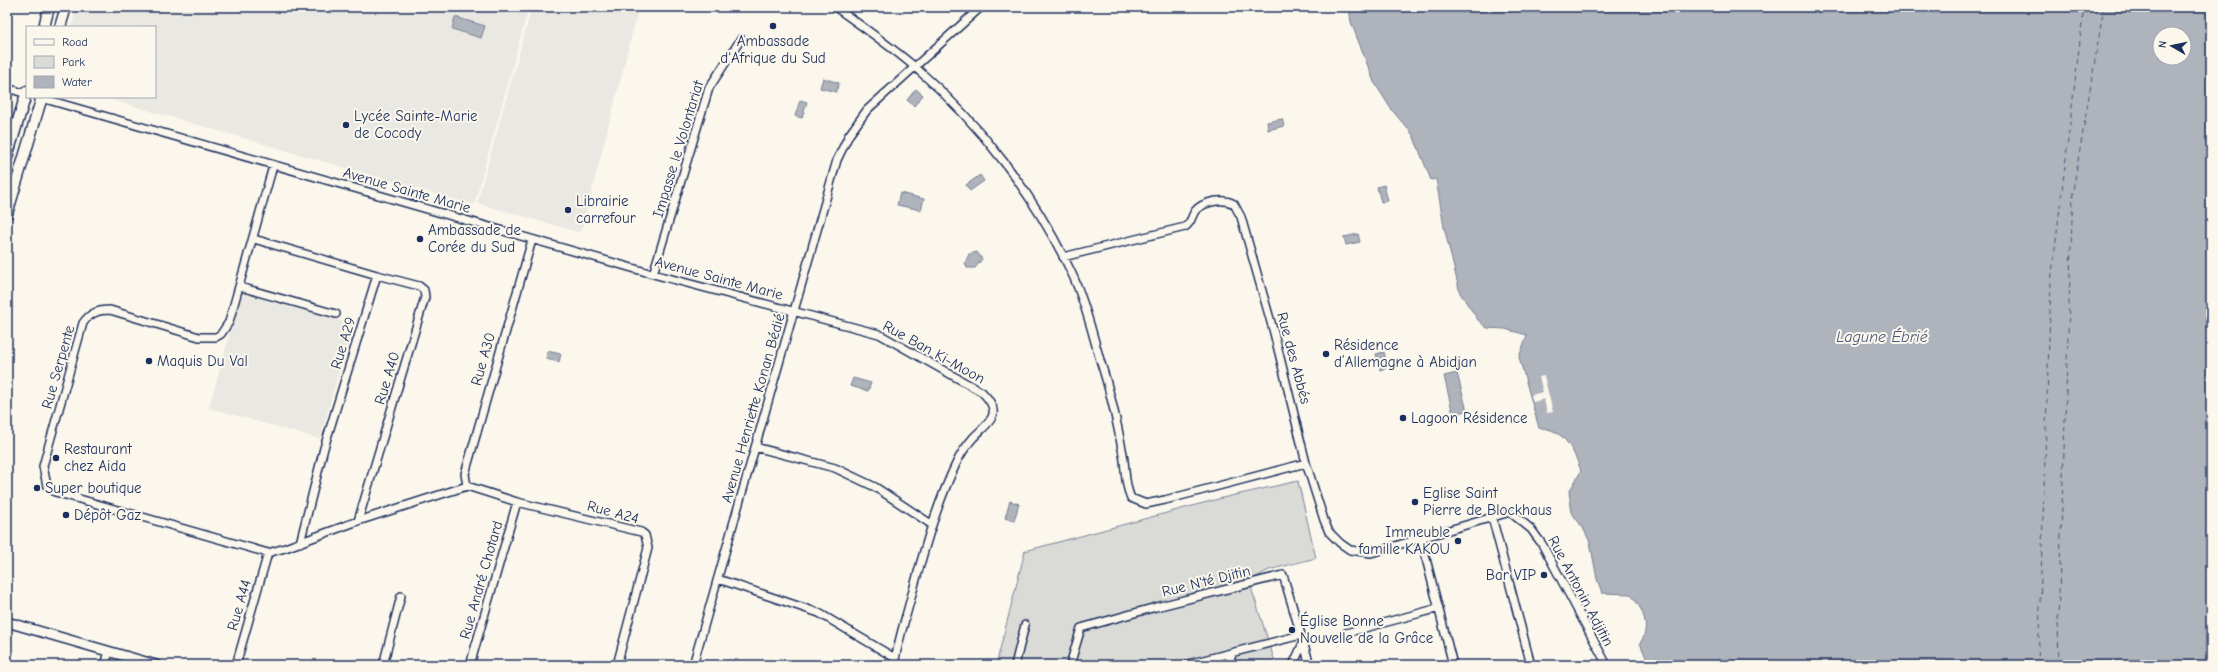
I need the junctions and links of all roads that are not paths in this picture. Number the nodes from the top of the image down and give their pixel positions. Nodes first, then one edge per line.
1 (49, 7) edge
2 (66, 7) edge
3 (835, 7) edge
4 (981, 7) edge
5 (44, 26) edge
6 (60, 26) edge
7 (741, 39) dead end
8 (915, 67) junction
9 (7, 88) edge
10 (26, 93) edge
11 (26, 96) edge
12 (40, 98) edge
13 (43, 98) edge
14 (7, 158) edge
15 (273, 166) junction
16 (7, 214) edge
17 (254, 239) junction
18 (532, 240) junction
19 (1063, 257) junction
20 (377, 274) junction
21 (653, 274) junction
22 (240, 287) junction
23 (794, 312) junction
24 (336, 314) dead end
25 (755, 447) junction
26 (1306, 463) junction
27 (467, 486) junction
28 (517, 502) junction
29 (1492, 517) junction
30 (358, 520) junction
31 (931, 524) junction
32 (1421, 539) junction
33 (300, 543) junction
34 (268, 552) junction
35 (718, 579) junction
36 (401, 596) dead end
37 (1439, 608) junction
38 (7, 622) edge
39 (1025, 625) dead end
40 (1346, 633) dead end
41 (1301, 635) junction
42 (1303, 643) junction
43 (109, 652) junction
44 (1233, 652) junction
45 (895, 662) edge
46 (105, 665) edge
47 (156, 665) edge
48 (236, 665) edge
49 (383, 665) edge
50 (470, 665) edge
51 (617, 665) edge
52 (693, 665) edge
53 (1015, 665) edge
54 (1070, 665) edge
55 (1184, 665) edge
56 (1227, 665) edge
57 (1293, 665) edge
58 (1310, 665) edge
59 (1453, 665) edge
60 (1532, 665) edge
61 (1607, 665) edge

1 - 5 main road
2 - 6 main road
3 - 8 street
4 - 8 street, Avenue Henriette Konan Bédié
7 - 21 street, Impasse le Volontariat
8 - 19 street
8 - 23 street, Avenue Henriette Konan Bédié
9 - 10 street
11 - 14 main road
12 - 16 main road
13 - 15 street, Avenue Sainte Marie
15 - 17 street, Rue Serpente
15 - 18 street, Avenue Sainte Marie
17 - 20 street
17 - 22 street, Rue Serpente
18 - 21 street, Avenue Sainte Marie
18 - 27 street, Rue A30
19 - 26 street
19 - 26 street, Rue des Abbés
20 - 30 street, Rue A40
20 - 33 street, Rue A29
21 - 23 street, Avenue Sainte Marie
22 - 24 street
22 - 34 street, Rue Serpente
23 - 25 street, Avenue Henriette Konan Bédié
23 - 31 street, Rue Ban Ki-Moon
25 - 31 street
25 - 35 street, Avenue Henriette Konan Bédié
26 - 32 street, Rue des Abbés
27 - 28 street, Rue A24
27 - 30 street
28 - 50 street, Rue André Chotard
28 - 51 street, Rue A24
29 - 32 street, Rue des Abbés
29 - 60 street
29 - 61 street, Rue Antonin Adjitin
30 - 33 street
31 - 45 street, Rue Ban Ki-Moon
32 - 37 street
33 - 34 street
34 - 48 street, Rue A44
35 - 45 street
35 - 52 street, Avenue Henriette Konan Bédié
36 - 49 street
37 - 40 street
37 - 59 street
38 - 43 street
39 - 53 street
41 - 42 street, Rue N'té Djitin
41 - 44 street
41 - 54 street, Rue N'té Djitin
42 - 57 street
42 - 58 street, Rue N'té Djitin
43 - 46 street
43 - 47 street
44 - 55 street
44 - 56 street

